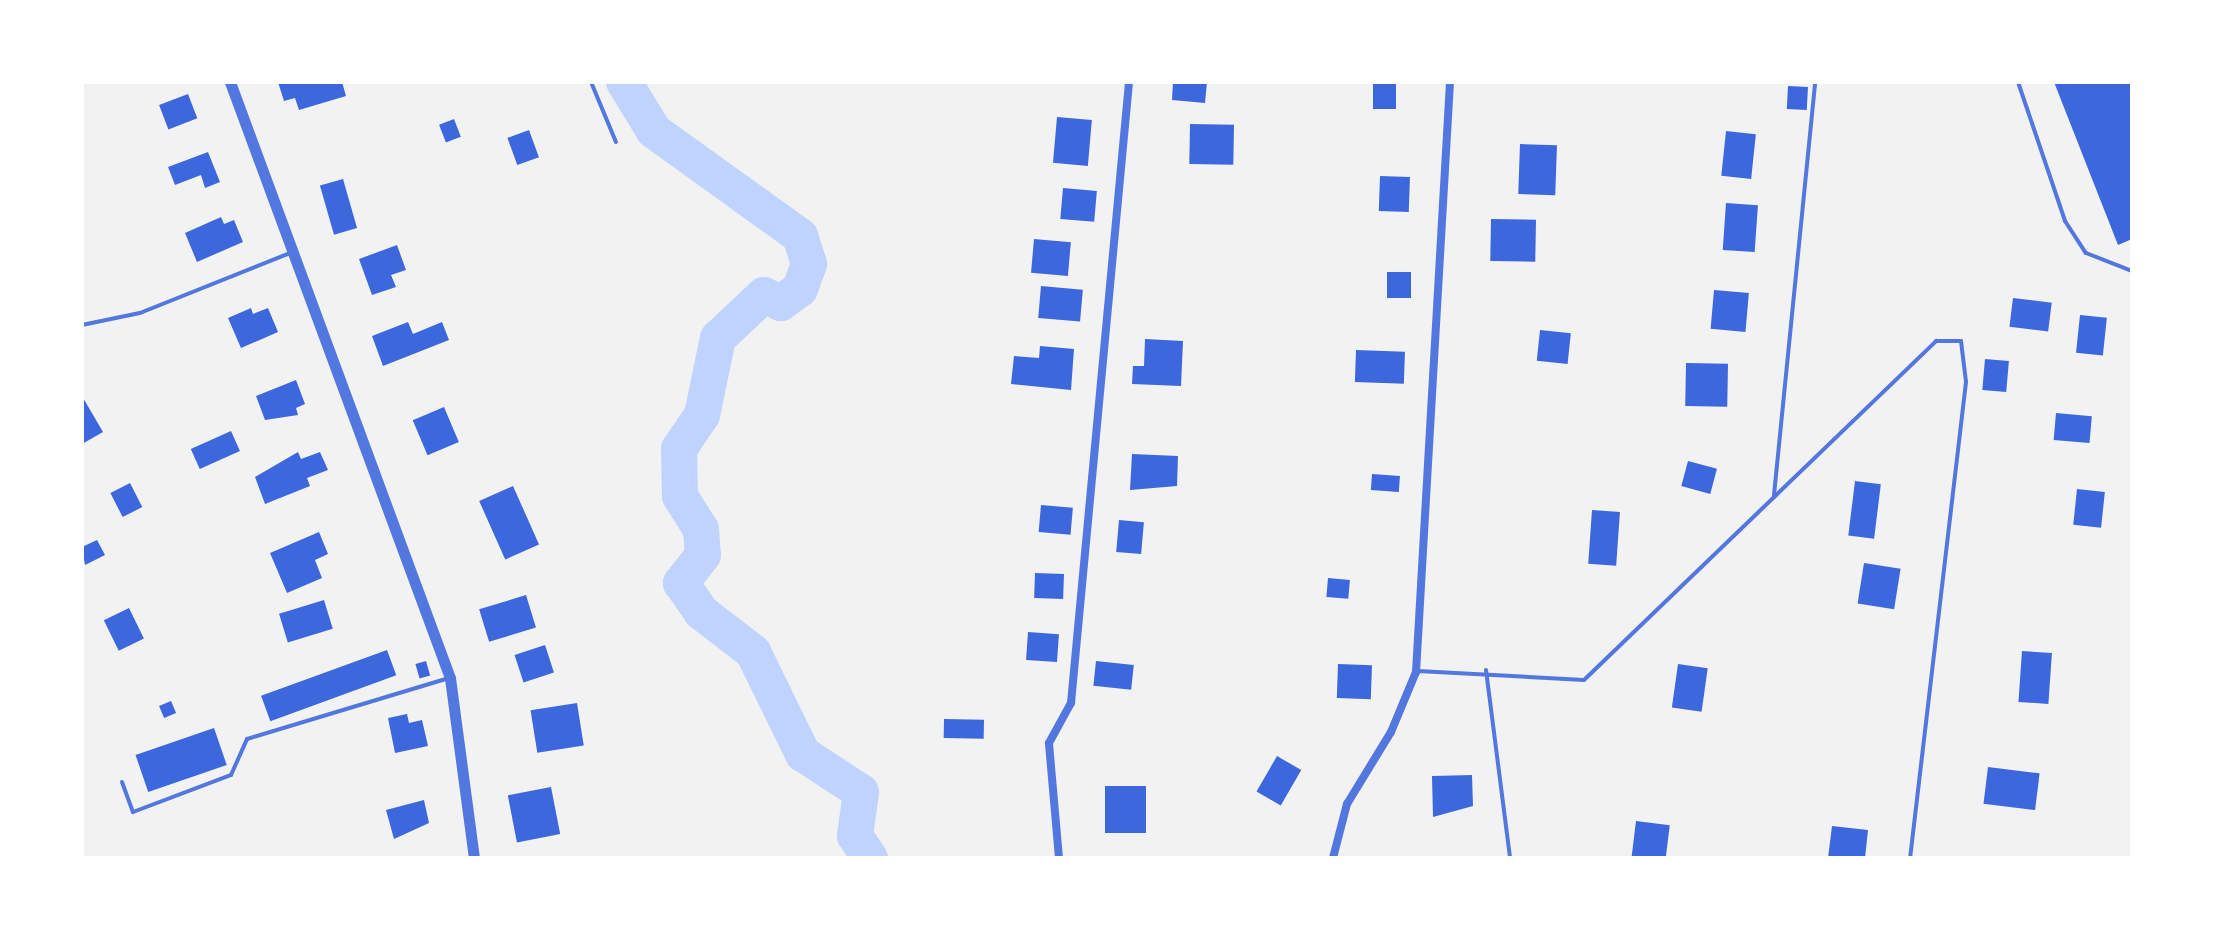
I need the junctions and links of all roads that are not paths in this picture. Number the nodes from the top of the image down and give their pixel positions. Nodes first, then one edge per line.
1 (230, 82) edge
2 (591, 82) edge
3 (1129, 82) edge
4 (1450, 82) edge
5 (1815, 82) edge
6 (2018, 82) edge
7 (616, 142) dead end
8 (292, 252) junction
9 (2132, 271) edge
10 (82, 325) edge
11 (1774, 497) junction
12 (1486, 670) junction
13 (1416, 672) junction
14 (450, 678) junction
15 (122, 782) dead end
16 (474, 858) edge
17 (1059, 858) edge
18 (1333, 858) edge
19 (1510, 858) edge
20 (1910, 858) edge

1 - 8 street
2 - 7 lane
3 - 17 street
4 - 13 street
5 - 11 lane
6 - 9 lane
8 - 10 lane
8 - 14 street
11 - 12 lane
11 - 20 lane
12 - 13 lane
12 - 19 lane
13 - 18 street
14 - 15 lane
14 - 16 street

